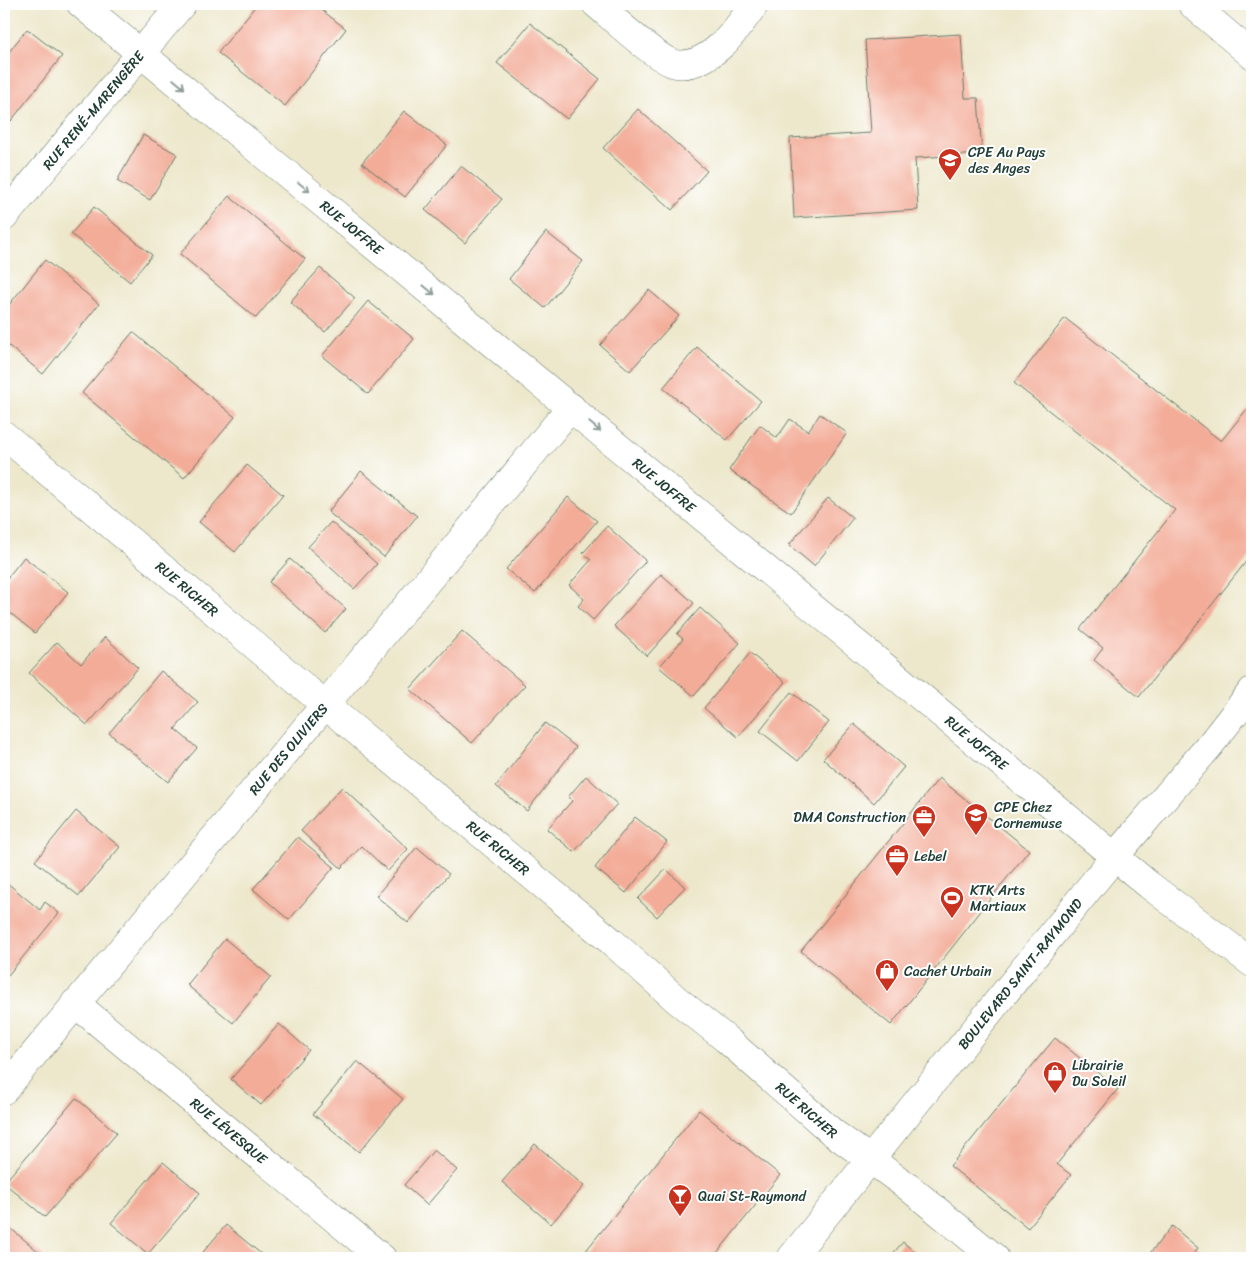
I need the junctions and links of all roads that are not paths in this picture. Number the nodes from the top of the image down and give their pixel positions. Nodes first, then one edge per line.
1 (81, 4) edge
2 (182, 4) edge
3 (596, 4) edge
4 (755, 4) edge
5 (1192, 4) edge
6 (141, 53) junction
7 (1252, 55) edge
8 (4, 217) edge
9 (572, 407) junction
10 (4, 435) edge
11 (1252, 691) edge
12 (325, 706) junction
13 (1115, 856) junction
14 (1252, 963) edge
15 (75, 1002) junction
16 (4, 1090) edge
17 (870, 1159) junction
18 (382, 1258) edge
19 (791, 1258) edge
20 (995, 1258) edge

1 - 6 street, RUE JOFFRE
2 - 6 street, RUE RENÉ-MARENGÈRE
3 - 4 street
5 - 7 street
6 - 8 street, RUE RENÉ-MARENGÈRE
6 -> 9 street, RUE JOFFRE
9 - 12 street, RUE DES OLIVIERS
9 -> 13 street, RUE JOFFRE
10 - 12 street, RUE RICHER
11 - 13 street, BOULEVARD SAINT-RAYMOND
12 - 15 street, RUE DES OLIVIERS
12 - 17 street, RUE RICHER
13 - 14 street, RUE JOFFRE
13 - 17 street, BOULEVARD SAINT-RAYMOND
15 - 16 street, RUE DES OLIVIERS
15 - 18 street, RUE LÉVESQUE
17 - 19 street, BOULEVARD SAINT-RAYMOND
17 - 20 street, RUE RICHER

